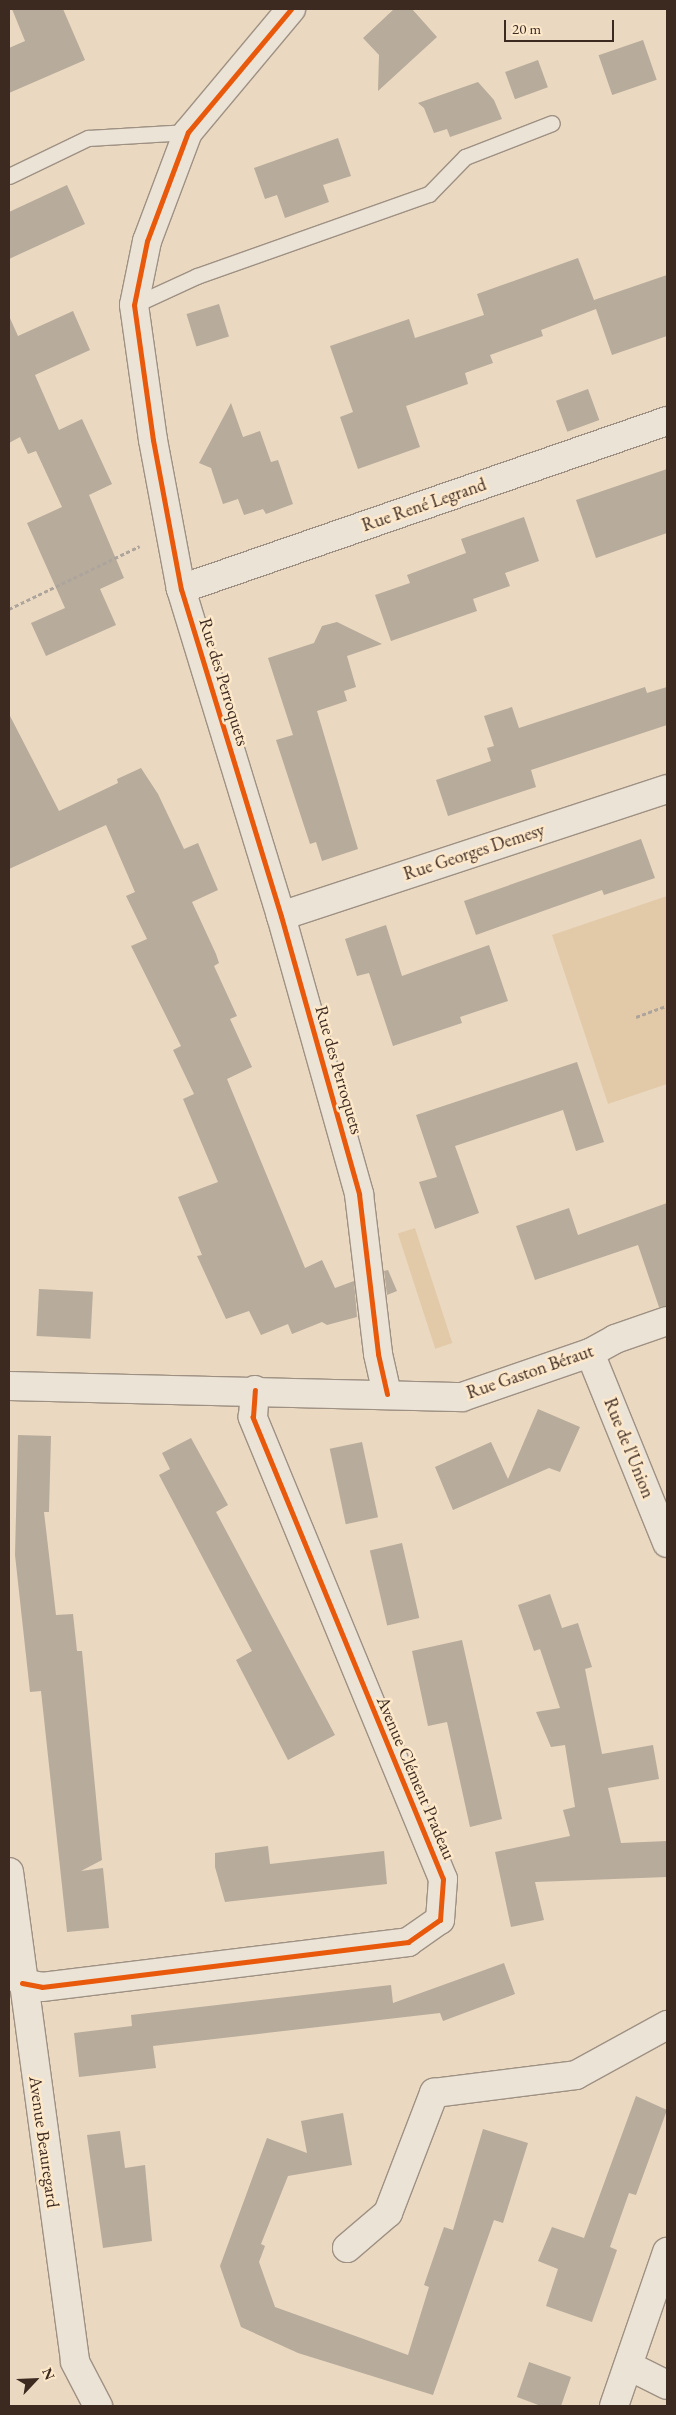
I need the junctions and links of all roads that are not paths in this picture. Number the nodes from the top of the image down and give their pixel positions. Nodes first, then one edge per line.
1 (291, 9) edge
2 (552, 124) dead end
3 (188, 132) junction
4 (9, 176) edge
5 (134, 305) junction
6 (667, 421) edge
7 (181, 589) junction
8 (667, 789) edge
9 (282, 916) junction
10 (667, 1321) edge
11 (590, 1353) junction
12 (9, 1386) edge
13 (255, 1390) junction
14 (387, 1394) junction
15 (667, 1543) edge
16 (9, 1872) edge
17 (22, 1983) junction
18 (667, 2025) edge
19 (347, 2248) dead end
20 (667, 2252) edge
21 (629, 2366) junction
22 (667, 2385) edge
23 (98, 2406) edge
24 (614, 2406) edge

1 - 3 street, Rue des Perroquets
2 - 5 lane
3 - 4 lane
3 - 5 street, Rue des Perroquets
5 - 7 street, Rue des Perroquets
6 - 7 street, Rue René Legrand
7 - 9 street, Rue des Perroquets
8 - 9 street, Rue Georges Demesy
9 - 14 street, Rue des Perroquets
10 - 11 street, Rue Gaston Béraut
11 - 14 street, Rue Gaston Béraut
11 - 15 street, Rue de l'Union
12 - 13 street
13 - 14 street
13 - 17 street, Avenue Clément Pradeau
16 - 17 street, Avenue Beauregard
17 - 23 street, Avenue Beauregard
18 - 19 street
20 - 21 street
21 - 22 street
21 - 24 street

